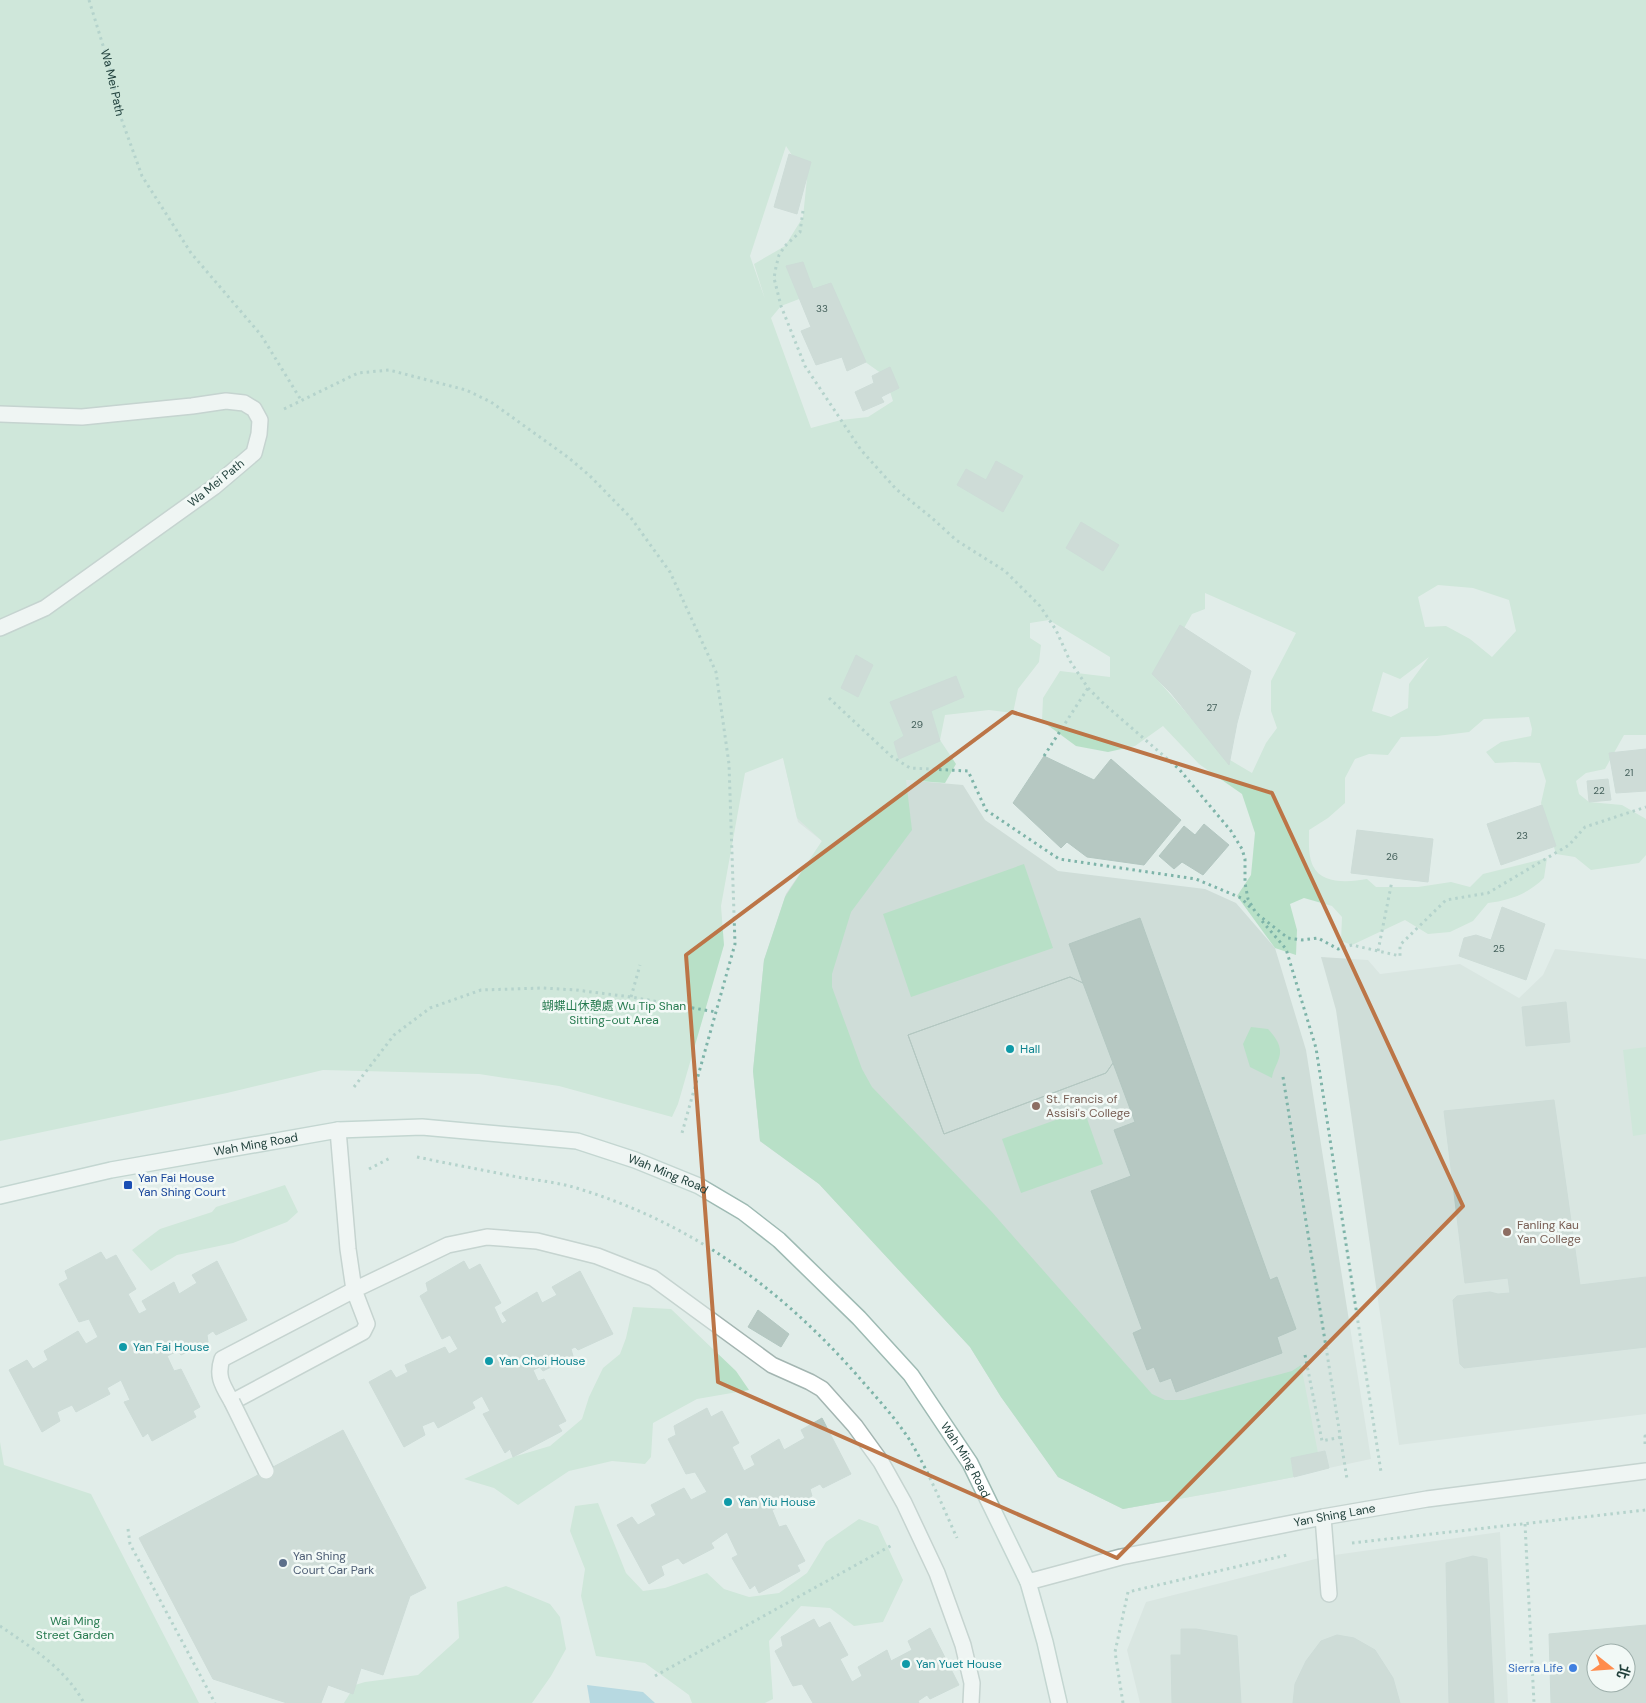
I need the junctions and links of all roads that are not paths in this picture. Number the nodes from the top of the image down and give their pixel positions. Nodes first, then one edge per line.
1 (0, 414) edge
2 (0, 628) edge
3 (338, 1130) junction
4 (0, 1196) edge
5 (354, 1290) junction
6 (232, 1402) junction
7 (266, 1471) dead end
8 (1646, 1471) edge
9 (1323, 1516) junction
10 (1028, 1582) junction
11 (1329, 1594) dead end
12 (971, 1703) edge
13 (1059, 1703) edge

1 - 2 street, Wa Mei Path
3 - 4 street, Wah Ming Road
3 - 5 street
3 - 10 street, Wah Ming Road
5 - 6 street
5 - 6 street
5 - 12 street
6 - 7 street, bridge
8 - 9 street, Yan Shing Lane
9 - 10 street, Yan Shing Lane
9 - 11 street
10 - 13 street, Wah Ming Road

